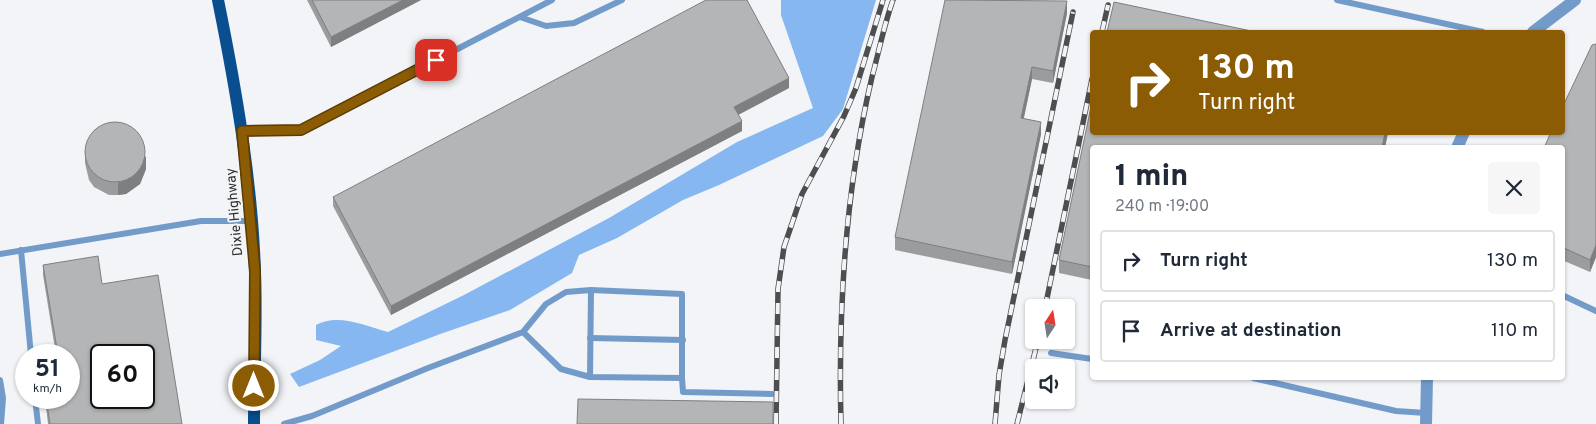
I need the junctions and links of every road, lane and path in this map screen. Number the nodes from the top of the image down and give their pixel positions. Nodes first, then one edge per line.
1 (218, 0) edge
2 (552, 0) edge
3 (622, 0) edge
4 (1337, 0) edge
5 (1575, 0) edge
6 (520, 17) junction
7 (1474, 30) edge
8 (1536, 30) edge
9 (242, 131) junction
10 (251, 222) junction
11 (21, 250) junction
12 (0, 254) edge
13 (591, 290) junction
14 (1565, 296) edge
15 (1596, 310) edge
16 (523, 332) junction
17 (590, 338) junction
18 (683, 340) junction
19 (30, 344) edge
20 (1051, 353) dead end
21 (1090, 359) edge
22 (590, 377) junction
23 (682, 378) junction
24 (0, 380) edge
25 (1261, 380) edge
26 (1427, 380) edge
27 (772, 394) dead end
28 (36, 409) edge
29 (1426, 418) edge
30 (1, 424) edge
31 (38, 424) edge
32 (254, 424) edge
33 (284, 424) edge

1 - 9 main road, Dixie Highway
2 - 6 lane
3 - 6 lane
4 - 7 lane
5 - 8 street
6 - 9 lane
9 - 10 main road, Dixie Highway
10 - 11 lane
10 - 32 main road, Dixie Highway
11 - 12 lane
11 - 19 lane
13 - 16 lane
13 - 17 lane
13 - 18 lane
14 - 15 lane
16 - 22 lane
16 - 33 lane
17 - 18 lane
17 - 22 lane
18 - 23 lane
20 - 21 lane
22 - 23 lane
23 - 27 lane
24 - 30 lane
25 - 29 lane
26 - 29 street
28 - 31 lane

